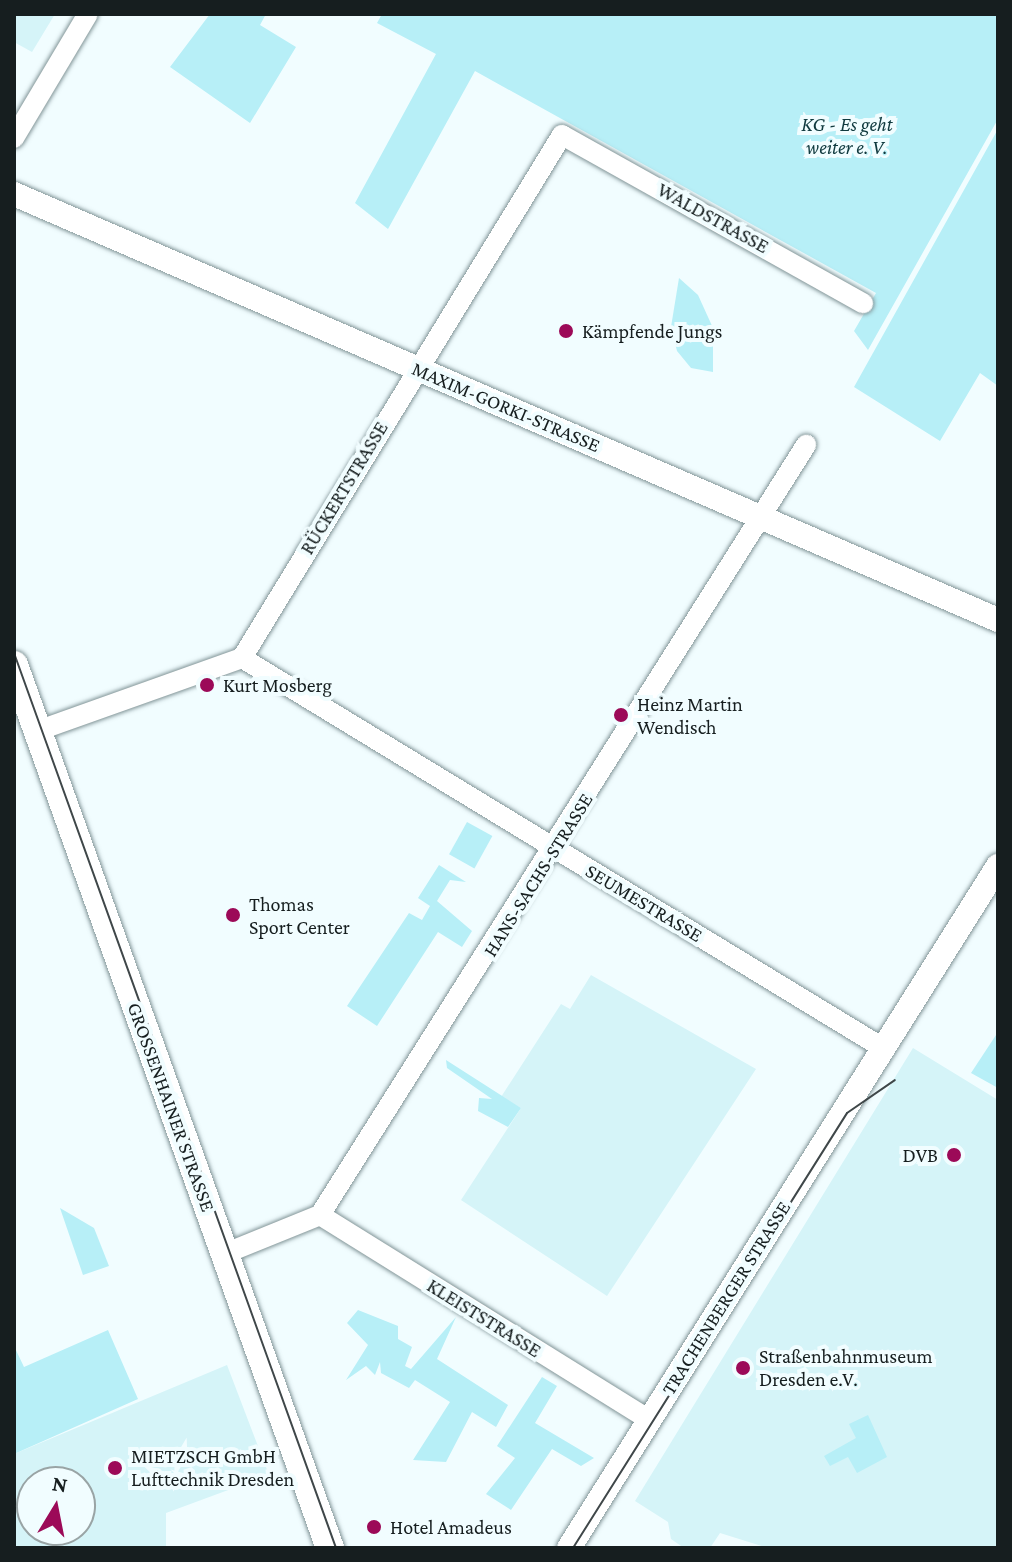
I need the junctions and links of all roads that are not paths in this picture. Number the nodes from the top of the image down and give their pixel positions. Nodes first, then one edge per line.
1 (88, 14) edge
2 (562, 135) joint
3 (14, 138) edge
4 (14, 194) edge
5 (863, 303) dead end
6 (417, 368) junction
7 (806, 445) dead end
8 (761, 518) junction
9 (998, 620) edge
10 (242, 658) junction
11 (14, 665) edge
12 (37, 731) junction
13 (555, 849) junction
14 (998, 866) edge
15 (883, 1048) junction
16 (320, 1215) junction
17 (224, 1254) junction
18 (649, 1420) junction
19 (330, 1548) edge
20 (569, 1548) edge

1 - 3 street
2 - 5 street, WALDSTRASSE
2 - 6 street, RÜCKERTSTRASSE
4 - 6 street, MAXIM-GORKI-STRASSE
6 - 8 street, MAXIM-GORKI-STRASSE
6 - 10 street, RÜCKERTSTRASSE
7 - 8 street, HANS-SACHS-STRASSE
8 - 9 street, MAXIM-GORKI-STRASSE
8 - 13 street, HANS-SACHS-STRASSE
10 - 12 street
10 - 13 street, SEUMESTRASSE
11 - 12 main road, GROSSENHAINER STRASSE
12 - 17 main road, GROSSENHAINER STRASSE
13 - 15 street, SEUMESTRASSE
13 - 16 street, HANS-SACHS-STRASSE
14 - 15 street, TRACHENBERGER STRASSE
15 - 18 street, TRACHENBERGER STRASSE
16 - 17 street
16 - 18 street, KLEISTSTRASSE
17 - 19 main road, GROSSENHAINER STRASSE
18 - 20 street, TRACHENBERGER STRASSE

